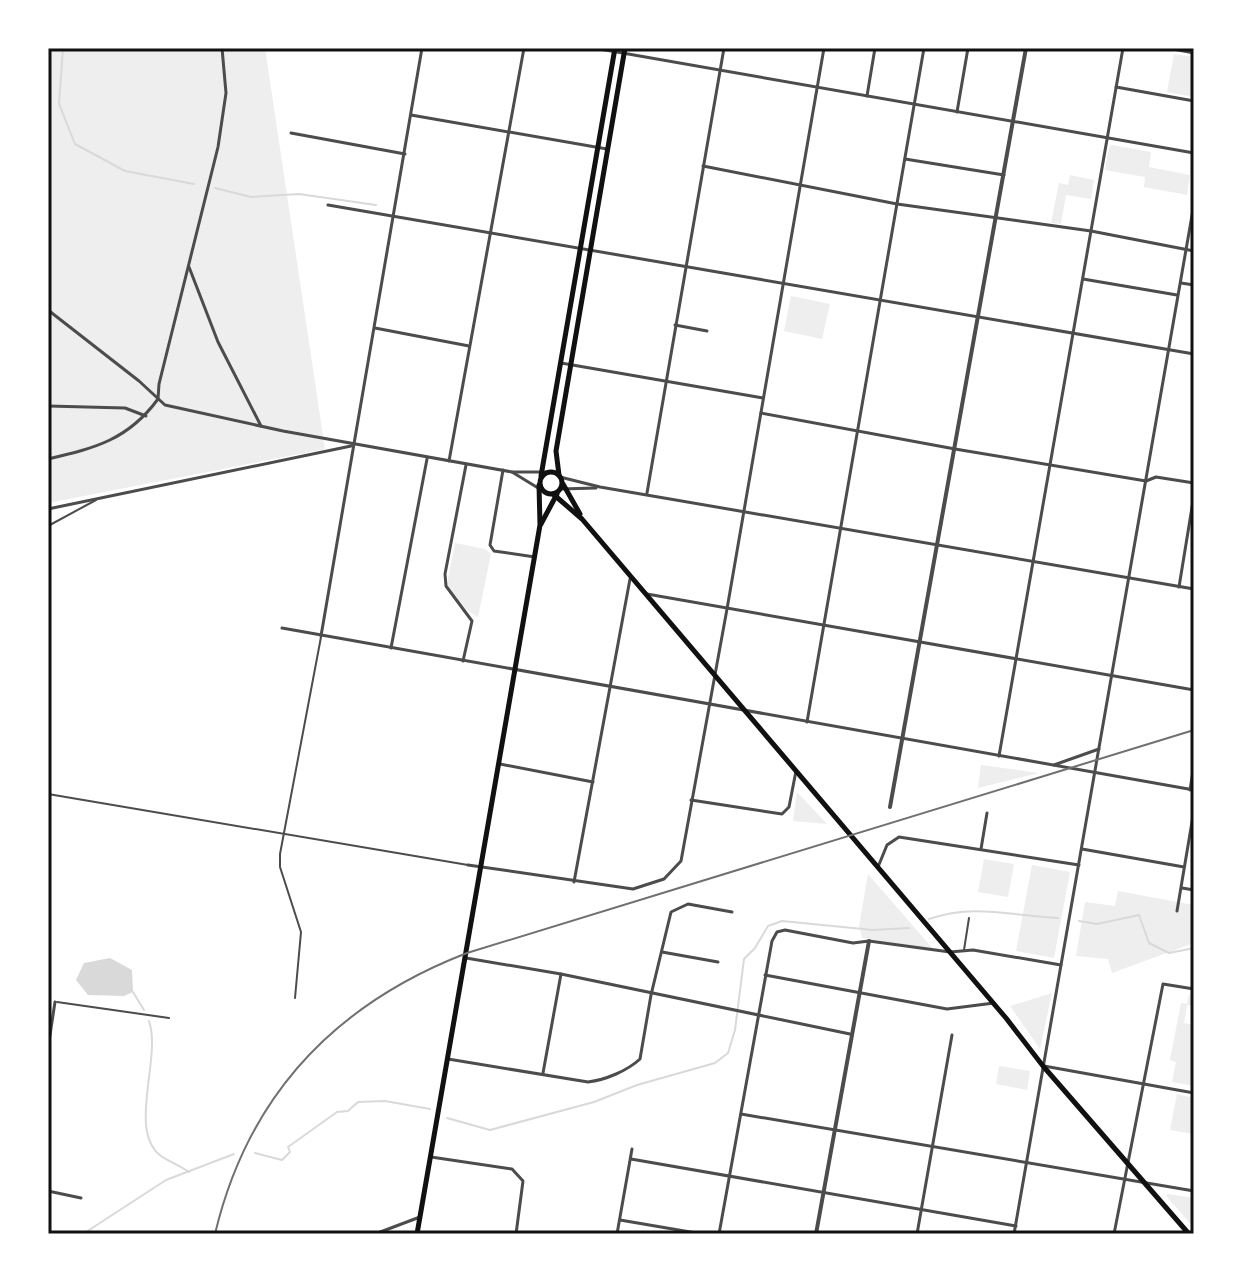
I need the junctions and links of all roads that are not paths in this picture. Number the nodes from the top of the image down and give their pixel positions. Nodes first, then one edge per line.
1 (222, 48) edge
2 (422, 48) edge
3 (524, 48) edge
4 (594, 48) edge
5 (724, 48) edge
6 (824, 48) edge
7 (875, 48) edge
8 (924, 48) edge
9 (968, 48) edge
10 (1026, 48) edge
11 (1123, 48) edge
12 (1168, 48) edge
13 (614, 50) edge
14 (625, 51) edge
15 (1194, 53) edge
16 (720, 70) junction
17 (817, 87) junction
18 (1116, 87) junction
19 (867, 96) junction
20 (1194, 101) edge
21 (915, 104) junction
22 (957, 112) junction
23 (411, 115) junction
24 (1012, 121) junction
25 (508, 131) junction
26 (291, 133) dead end
27 (1107, 138) junction
28 (597, 147) junction
29 (607, 149) junction
30 (1194, 153) edge
31 (405, 154) junction
32 (905, 159) junction
33 (703, 166) junction
34 (1004, 175) junction
35 (800, 185) junction
36 (897, 204) junction
37 (1194, 204) edge
38 (328, 205) dead end
39 (395, 216) junction
40 (997, 218) junction
41 (491, 231) junction
42 (1091, 231) junction
43 (580, 247) junction
44 (590, 249) junction
45 (1186, 250) junction
46 (1194, 251) edge
47 (189, 267) junction
48 (685, 267) junction
49 (1083, 279) junction
50 (1181, 283) junction
51 (783, 284) junction
52 (1194, 285) edge
53 (1179, 296) junction
54 (881, 302) junction
55 (48, 310) edge
56 (979, 318) junction
57 (675, 325) junction
58 (375, 328) junction
59 (707, 331) dead end
60 (1073, 335) junction
61 (470, 346) junction
62 (1169, 350) junction
63 (1194, 354) edge
64 (561, 363) junction
65 (570, 364) junction
66 (666, 381) junction
67 (158, 399) junction
68 (763, 399) junction
69 (48, 406) edge
70 (761, 413) junction
71 (146, 416) junction
72 (261, 426) junction
73 (858, 431) junction
74 (355, 445) junction
75 (955, 449) junction
76 (427, 458) junction
77 (48, 459) edge
78 (449, 461) junction
79 (466, 464) junction
80 (1051, 465) junction
81 (503, 470) junction
82 (512, 472) junction
83 (544, 473) junction
84 (560, 478) junction
85 (1146, 481) junction
86 (1194, 483) edge
87 (600, 487) junction
88 (540, 488) junction
89 (559, 492) junction
90 (647, 493) junction
91 (1194, 495) edge
92 (100, 498) junction
93 (48, 509) edge
94 (744, 510) junction
95 (582, 519) junction
96 (540, 525) junction
97 (48, 526) edge
98 (842, 527) junction
99 (939, 544) junction
100 (535, 557) junction
101 (1034, 561) junction
102 (631, 575) junction
103 (1129, 577) junction
104 (1179, 587) junction
105 (1194, 589) edge
106 (647, 594) junction
107 (727, 609) junction
108 (824, 627) junction
109 (282, 628) dead end
110 (321, 636) junction
111 (921, 644) junction
112 (391, 648) junction
113 (1016, 659) junction
114 (463, 661) junction
115 (516, 670) junction
116 (715, 675) junction
117 (1112, 675) junction
118 (611, 687) junction
119 (1194, 690) edge
120 (710, 705) junction
121 (745, 711) junction
122 (807, 722) junction
123 (904, 739) junction
124 (1099, 749) junction
125 (999, 756) junction
126 (500, 764) junction
127 (1054, 765) junction
128 (1194, 765) edge
129 (796, 771) junction
130 (1095, 773) junction
131 (593, 782) junction
132 (1192, 790) edge
133 (48, 794) edge
134 (691, 800) junction
135 (890, 807) dead end
136 (1194, 810) edge
137 (987, 813) dead end
138 (284, 834) junction
139 (1188, 845) junction
140 (1194, 846) edge
141 (981, 849) junction
142 (1082, 849) junction
143 (468, 865) joint
144 (1079, 865) junction
145 (481, 867) junction
146 (878, 867) junction
147 (1184, 867) junction
148 (574, 882) junction
149 (1181, 887) junction
150 (1194, 890) edge
151 (1177, 911) dead end
152 (732, 912) dead end
153 (969, 918) dead end
154 (869, 941) junction
155 (964, 951) junction
156 (660, 952) junction
157 (950, 952) junction
158 (466, 958) junction
159 (718, 962) dead end
160 (1061, 965) junction
161 (561, 974) junction
162 (765, 975) junction
163 (1194, 989) edge
164 (858, 994) junction
165 (651, 995) junction
166 (295, 998) dead end
167 (55, 1002) joint
168 (994, 1003) junction
169 (757, 1017) junction
170 (169, 1018) dead end
171 (50, 1022) edge
172 (850, 1034) junction
173 (952, 1035) dead end
174 (48, 1048) edge
175 (448, 1059) junction
176 (1043, 1066) junction
177 (543, 1074) junction
178 (1143, 1084) junction
179 (1194, 1093) edge
180 (741, 1114) junction
181 (834, 1130) junction
182 (932, 1147) junction
183 (632, 1149) dead end
184 (431, 1157) junction
185 (631, 1159) junction
186 (1127, 1162) junction
187 (1027, 1163) junction
188 (729, 1174) junction
189 (1124, 1179) junction
190 (1146, 1183) junction
191 (48, 1191) edge
192 (823, 1191) junction
193 (1194, 1191) edge
194 (81, 1198) dead end
195 (921, 1209) junction
196 (420, 1216) junction
197 (620, 1220) junction
198 (1016, 1226) junction
199 (375, 1234) edge
200 (417, 1234) edge
201 (516, 1234) edge
202 (617, 1234) edge
203 (702, 1234) edge
204 (719, 1234) edge
205 (816, 1234) edge
206 (917, 1234) edge
207 (1014, 1234) edge
208 (1114, 1234) edge
209 (1189, 1234) edge

1 - 47 street
2 - 23 street
3 - 25 street
4 - 13 street
5 - 16 street
6 - 17 street
7 - 19 street
8 - 21 street
9 - 22 street
10 - 24 street
11 - 18 street
12 - 15 street
13 - 14 street
13 - 28 main road
14 - 16 street
14 - 29 main road
16 - 17 street
16 - 33 street
17 - 19 street
17 - 35 street
18 - 20 street
18 - 27 street
19 - 21 street
21 - 22 street
21 - 32 street
22 - 24 street
23 - 25 street
23 - 31 street
24 - 27 street
24 - 34 street
25 - 28 street
25 - 41 street
26 - 31 street
27 - 30 street
27 - 42 street
28 - 29 street
28 - 43 main road
29 - 44 main road
31 - 39 street
32 - 34 street
32 - 36 street
33 - 35 street
33 - 48 street
34 - 40 street
35 - 36 street
35 - 51 street
36 - 40 street
36 - 54 street
37 - 45 street
38 - 39 street
39 - 41 street
39 - 58 street
40 - 42 street
40 - 56 street
41 - 43 street
41 - 61 street
42 - 45 street
42 - 49 street
43 - 44 street
43 - 64 main road
44 - 48 street
44 - 65 main road
45 - 46 street
45 - 50 street
47 - 67 street
47 - 72 street
48 - 51 street
48 - 57 street
49 - 53 street
49 - 60 street
50 - 52 street
50 - 53 street
51 - 54 street
51 - 68 street
53 - 62 street
54 - 56 street
54 - 73 street
55 - 67 street
56 - 60 street
56 - 75 street
57 - 59 street
57 - 66 street
58 - 61 street
58 - 74 street
60 - 62 street
60 - 80 street
61 - 78 street
62 - 63 street
62 - 85 street
64 - 65 street
64 - 83 main road
65 - 66 street
65 - 84 main road
66 - 68 street
66 - 90 street
67 - 71 street
67 - 72 street
68 - 70 street
69 - 71 street
70 - 73 street
70 - 94 street
71 - 77 street
72 - 74 street
73 - 75 street
73 - 98 street
74 - 76 street
74 - 92 street
74 - 110 street
75 - 80 street
75 - 99 street
76 - 78 street
76 - 112 street
78 - 79 street
79 - 81 street
79 - 114 street
80 - 85 street
80 - 101 street
81 - 82 street
81 - 100 street
82 - 83 street
82 - 88 street
83 - 84 main road
83 - 88 main road
84 - 87 street
84 - 89 main road
85 - 86 street
85 - 103 street
87 - 89 street
87 - 90 street
88 - 89 main road
88 - 96 main road
89 - 95 main road
89 - 95 main road
89 - 96 main road
90 - 94 street
91 - 104 street
92 - 93 street
92 - 97 street
94 - 98 street
94 - 107 street
95 - 102 main road
96 - 100 main road
98 - 99 street
98 - 108 street
99 - 101 street
99 - 111 street
100 - 115 main road
101 - 103 street
101 - 113 street
102 - 106 main road
102 - 118 street
103 - 104 street
103 - 117 street
104 - 105 street
106 - 107 street
106 - 116 main road
107 - 108 street
107 - 116 street
108 - 111 street
108 - 122 street
109 - 110 street
110 - 112 street
110 - 138 street
111 - 113 street
111 - 123 street
112 - 114 street
113 - 117 street
113 - 125 street
114 - 115 street
115 - 118 street
115 - 126 main road
116 - 120 street
116 - 121 main road
117 - 119 street
117 - 124 street
118 - 120 street
118 - 131 street
120 - 121 street
120 - 134 street
121 - 122 street
121 - 129 main road
122 - 123 street
123 - 125 street
123 - 135 street
124 - 127 street
124 - 130 street
125 - 127 street
126 - 131 street
126 - 145 main road
127 - 130 street
128 - 132 street
129 - 134 street
129 - 146 main road
130 - 132 street
130 - 142 street
131 - 148 street
133 - 138 street
134 - 148 street
136 - 139 street
137 - 141 street
138 - 143 street
138 - 166 street
139 - 140 street
139 - 147 street
141 - 144 street
141 - 146 street
142 - 144 street
142 - 147 street
143 - 145 street
144 - 160 street
145 - 148 street
145 - 158 main road
146 - 157 main road
147 - 149 street
149 - 150 street
149 - 151 street
152 - 156 street
153 - 155 street
154 - 157 street
154 - 162 street
154 - 164 street
155 - 157 street
155 - 160 street
156 - 159 street
156 - 165 street
157 - 168 main road
158 - 161 street
158 - 175 main road
160 - 176 street
161 - 165 street
161 - 177 street
162 - 164 street
162 - 169 street
163 - 178 street
164 - 168 street
164 - 172 street
165 - 169 street
165 - 177 street
167 - 170 street
167 - 171 street
168 - 176 main road
169 - 172 street
169 - 180 street
171 - 174 street
172 - 181 street
173 - 182 street
175 - 177 street
175 - 184 main road
176 - 178 street
176 - 186 main road
176 - 187 street
178 - 179 street
178 - 186 street
180 - 181 street
180 - 188 street
181 - 182 street
181 - 192 street
182 - 187 street
182 - 195 street
183 - 185 street
184 - 196 main road
184 - 201 street
185 - 188 street
185 - 197 street
186 - 189 street
186 - 190 main road
187 - 189 street
187 - 198 street
188 - 192 street
188 - 204 street
189 - 190 street
189 - 208 street
190 - 193 street
190 - 209 main road
191 - 194 street
192 - 195 street
192 - 205 street
195 - 198 street
195 - 206 street
196 - 199 street
196 - 200 main road
197 - 202 street
197 - 203 street
198 - 207 street

